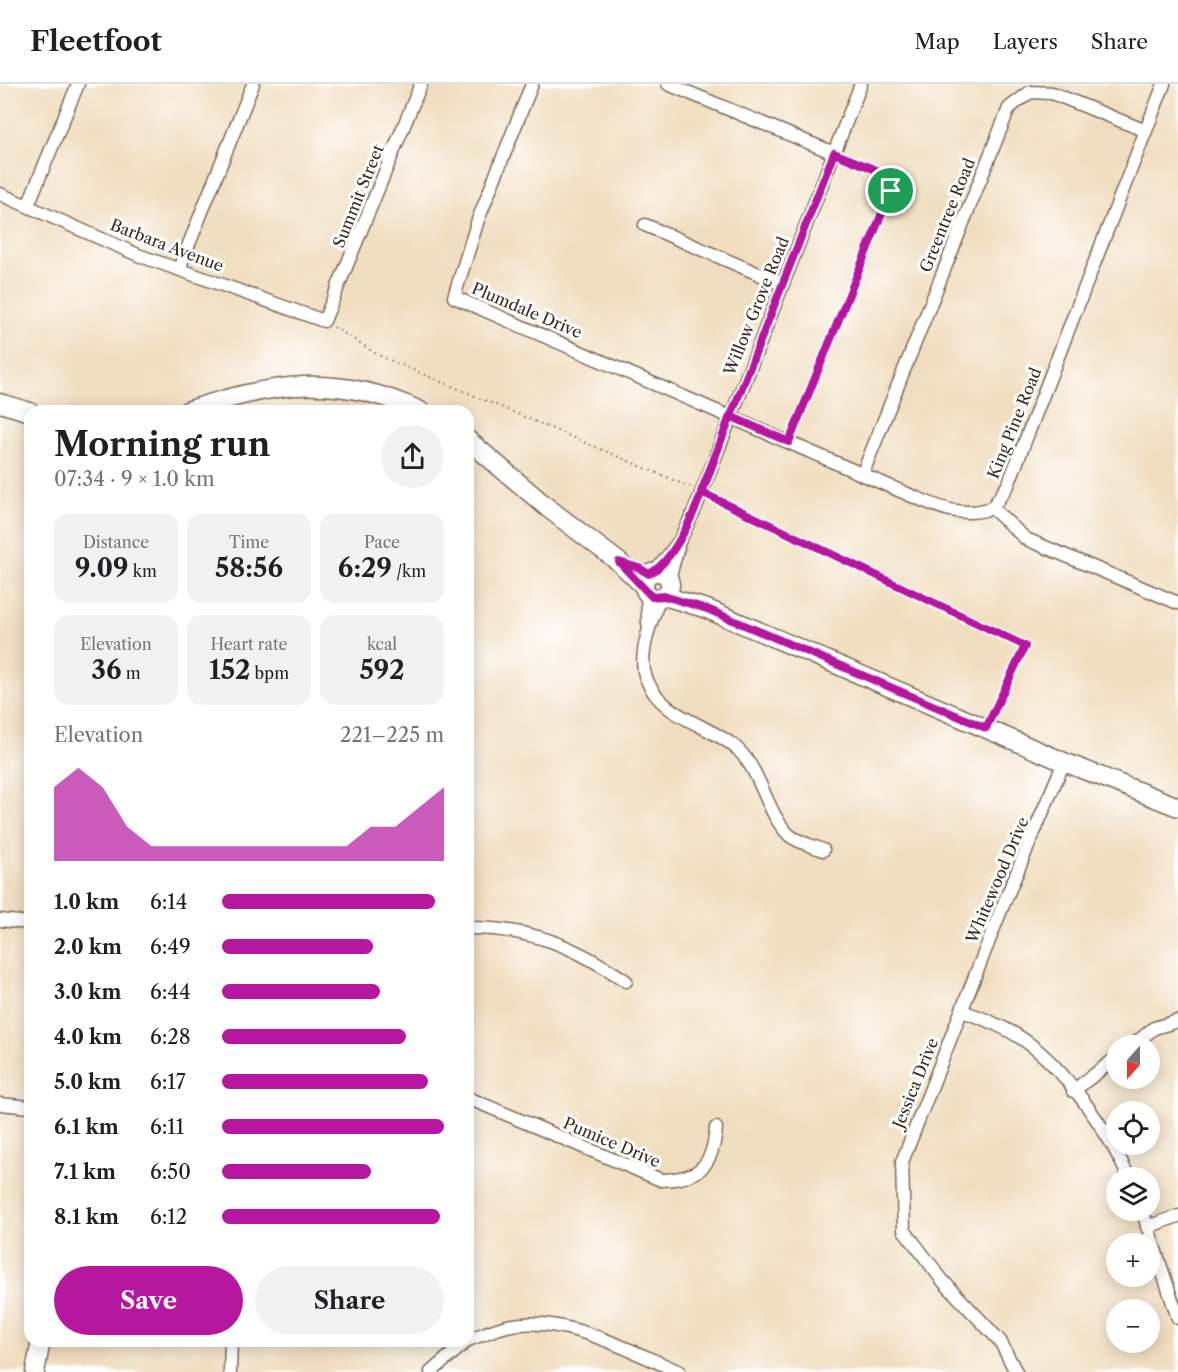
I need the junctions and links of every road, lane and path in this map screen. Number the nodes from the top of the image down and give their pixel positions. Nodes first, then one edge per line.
1 (78, 84) edge
2 (253, 84) edge
3 (422, 84) edge
4 (532, 84) edge
5 (668, 84) edge
6 (861, 84) edge
7 (1164, 84) edge
8 (1146, 131) junction
9 (834, 153) junction
10 (0, 194) edge
11 (28, 205) junction
12 (645, 225) dead end
13 (179, 269) junction
14 (782, 284) junction
15 (324, 321) junction
16 (0, 403) edge
17 (208, 405) edge
18 (408, 405) edge
19 (24, 410) edge
20 (730, 416) junction
21 (789, 442) junction
22 (474, 445) edge
23 (862, 475) junction
24 (701, 492) junction
25 (992, 508) junction
26 (657, 585) junction
27 (1178, 603) edge
28 (986, 728) junction
29 (1064, 762) junction
30 (1178, 807) edge
31 (823, 850) dead end
32 (0, 920) edge
33 (24, 922) edge
34 (474, 928) edge
35 (626, 981) dead end
36 (962, 1011) junction
37 (1178, 1021) edge
38 (1145, 1035) edge
39 (1106, 1066) edge
40 (1073, 1091) junction
41 (474, 1101) edge
42 (0, 1104) edge
43 (24, 1106) edge
44 (716, 1128) dead end
45 (1123, 1167) edge
46 (1178, 1216) edge
47 (1145, 1221) edge
48 (1147, 1227) junction
49 (1178, 1318) edge
50 (474, 1337) edge
51 (40, 1347) edge
52 (231, 1347) edge
53 (459, 1347) edge
54 (35, 1372) edge
55 (230, 1372) edge
56 (431, 1372) edge
57 (680, 1372) edge
58 (1016, 1372) edge

1 - 11 street
2 - 13 street
3 - 15 street, Summit Street
4 - 20 street, Plumdale Drive
5 - 9 street
6 - 9 street, Willow Grove Road
7 - 8 street, King Pine Road
8 - 23 street, Greentree Road
8 - 25 street, King Pine Road
9 - 14 street, Willow Grove Road
9 - 21 lane
10 - 11 street, Barbara Avenue
11 - 13 street, Barbara Avenue
12 - 14 street
13 - 15 street, Barbara Avenue
14 - 20 street, Willow Grove Road
15 - 24 path
16 - 19 street
17 - 18 street
20 - 21 street
20 - 24 street, Willow Grove Road
21 - 23 street
22 - 26 street
23 - 25 street
24 - 26 street, Willow Grove Road
24 - 28 path
25 - 27 street
26 - 28 street
26 - 31 street
28 - 29 street
29 - 30 street
29 - 36 street, Whitewood Drive
32 - 33 street
34 - 35 street
36 - 40 street
36 - 58 street, Jessica Drive
37 - 38 street
39 - 40 street
40 - 45 street
41 - 44 street, Pumice Drive
42 - 43 street
46 - 48 street
47 - 48 street
48 - 49 street
50 - 57 street
51 - 54 street
52 - 55 street
53 - 56 street

